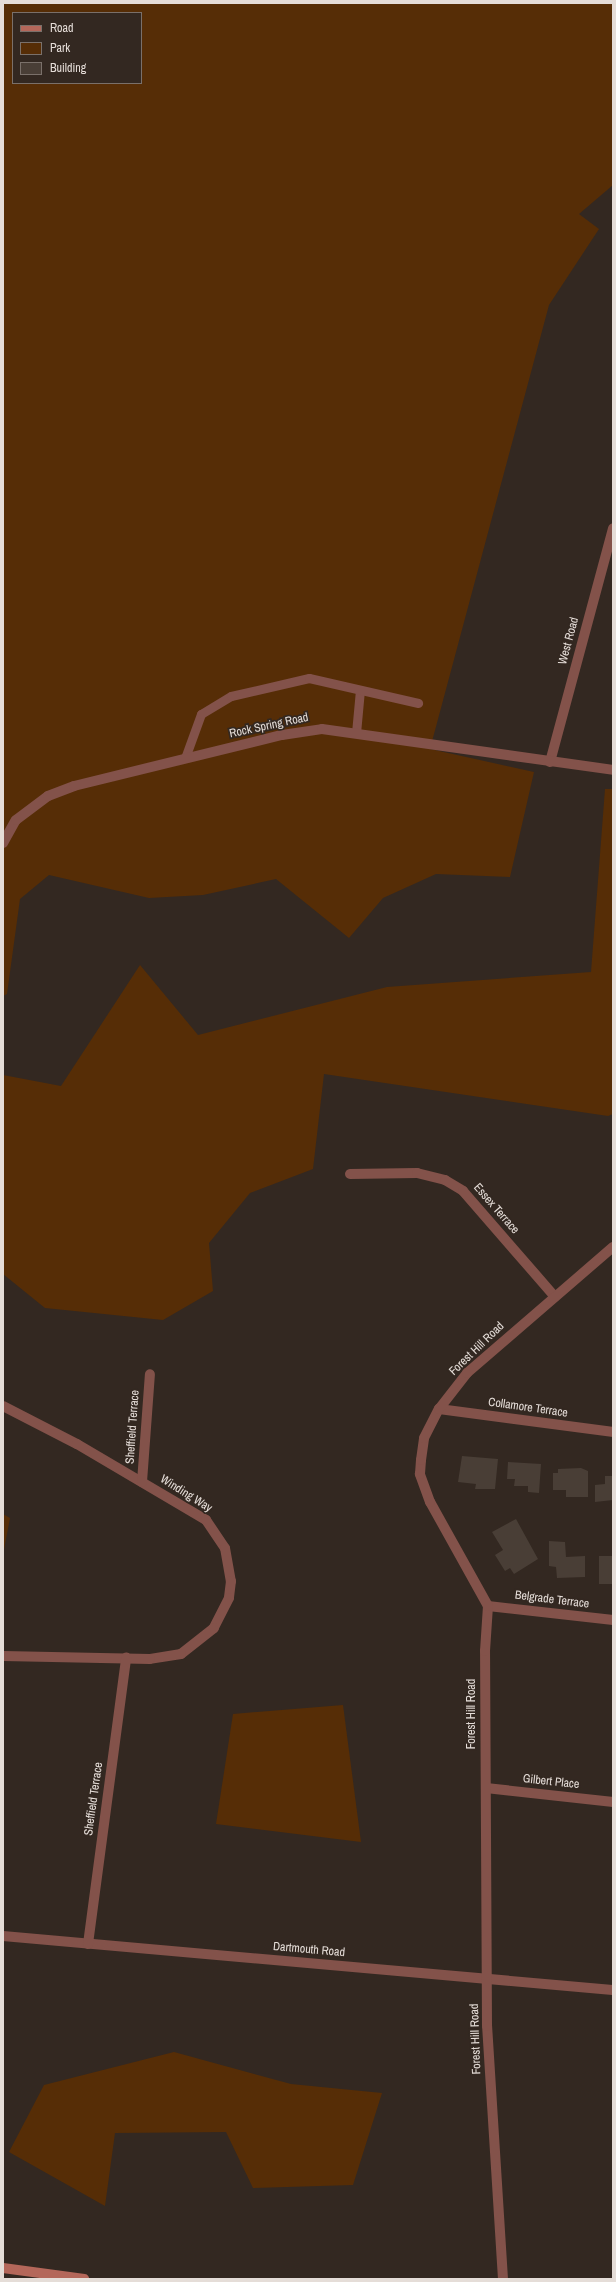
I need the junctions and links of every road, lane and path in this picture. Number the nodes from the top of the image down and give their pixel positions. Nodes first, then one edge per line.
1 (613, 528) edge
2 (360, 690) junction
3 (418, 703) dead end
4 (356, 733) junction
5 (185, 758) junction
6 (550, 762) junction
7 (613, 770) edge
8 (3, 843) edge
9 (350, 1174) dead end
10 (613, 1246) edge
11 (555, 1297) junction
12 (150, 1374) dead end
13 (3, 1406) edge
14 (439, 1409) junction
15 (613, 1432) edge
16 (142, 1482) junction
17 (488, 1606) junction
18 (613, 1620) edge
19 (3, 1656) edge
20 (126, 1658) junction
21 (486, 1788) junction
22 (613, 1802) edge
23 (3, 1936) edge
24 (88, 1944) junction
25 (487, 1978) junction
26 (613, 1990) edge
27 (3, 2268) edge
28 (24, 2275) edge
29 (84, 2279) edge
30 (503, 2279) edge

1 - 6 street, West Road
2 - 3 lane
2 - 4 lane
2 - 5 lane
4 - 5 street, Rock Spring Road
4 - 6 street, Rock Spring Road
5 - 8 street, Rock Spring Road
6 - 7 street, Rock Spring Road
9 - 11 street, Essex Terrace
10 - 11 street, Forest Hill Road
11 - 14 street, Forest Hill Road
12 - 16 street, Sheffield Terrace
13 - 16 street, Winding Way
14 - 15 street, Collamore Terrace
14 - 17 street, Forest Hill Road
16 - 20 street, Winding Way
17 - 18 street, Belgrade Terrace
17 - 21 street, Forest Hill Road
19 - 20 street, Winding Way
20 - 24 street, Sheffield Terrace
21 - 22 street, Gilbert Place
21 - 25 street, Forest Hill Road
23 - 24 street, Dartmouth Road
24 - 25 street, Dartmouth Road
25 - 26 street, Dartmouth Road
25 - 30 street, Forest Hill Road
27 - 28 main road
28 - 29 main road

